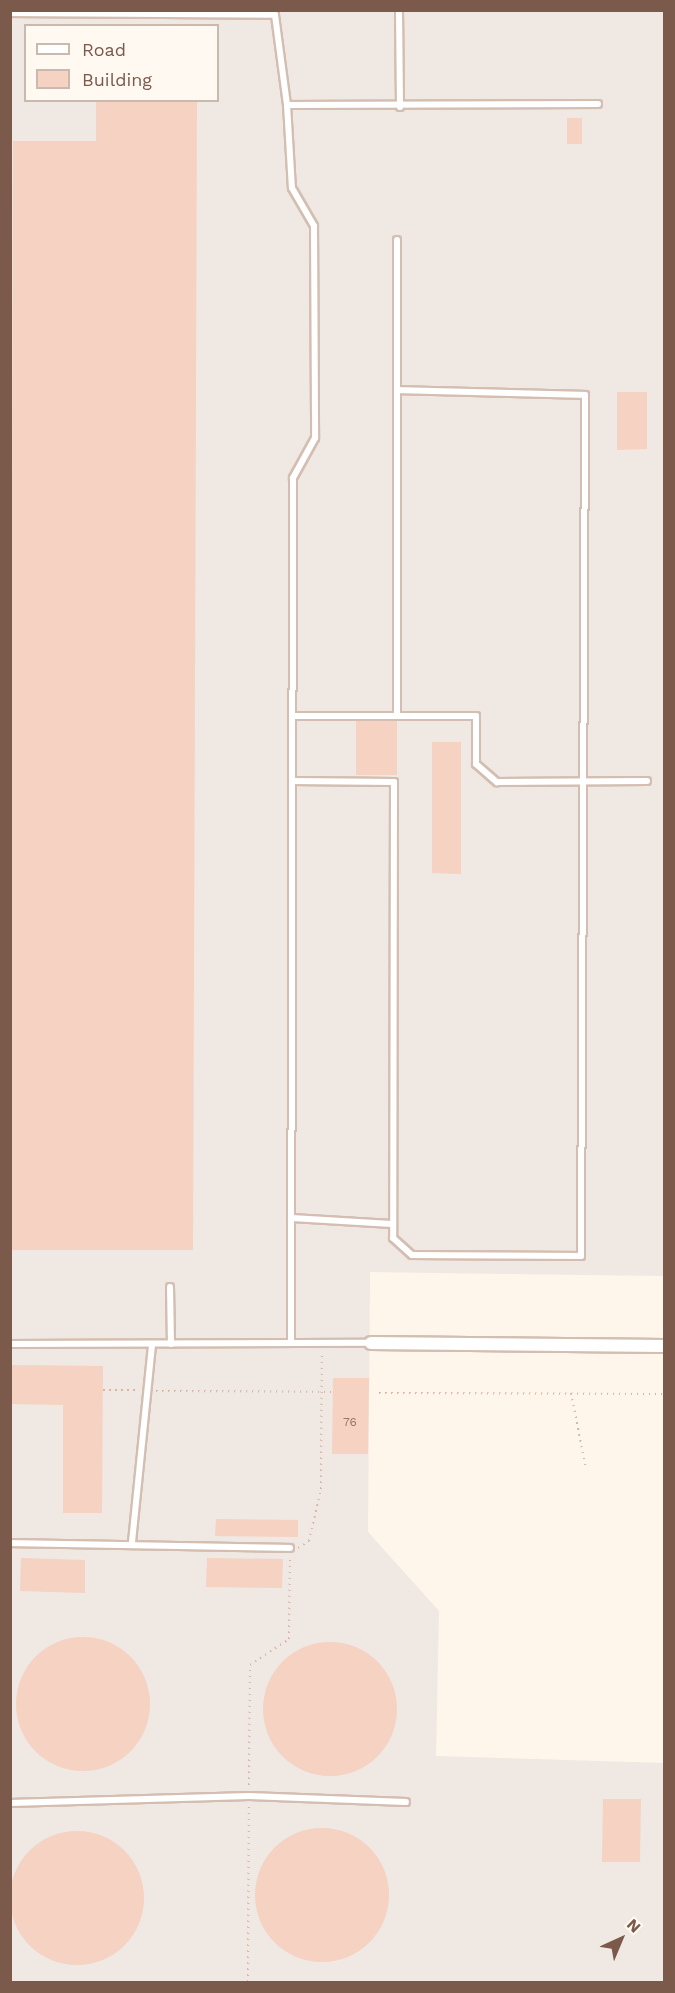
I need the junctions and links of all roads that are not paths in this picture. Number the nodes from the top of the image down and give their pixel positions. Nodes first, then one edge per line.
1 (399, 10) edge
2 (21, 12) edge
3 (10, 13) edge
4 (598, 104) dead end
5 (287, 105) junction
6 (400, 107) junction
7 (397, 240) dead end
8 (397, 390) junction
9 (292, 716) junction
10 (397, 716) junction
11 (292, 781) junction
12 (583, 781) junction
13 (647, 781) dead end
14 (291, 1218) junction
15 (393, 1224) junction
16 (170, 1287) dead end
17 (291, 1343) junction
18 (371, 1343) joint
19 (10, 1344) edge
20 (152, 1344) junction
21 (171, 1344) junction
22 (664, 1346) edge
23 (132, 1542) junction
24 (10, 1543) edge
25 (290, 1548) road end
26 (406, 1802) dead end
27 (10, 1803) edge

1 - 6 lane
2 - 3 lane
2 - 5 lane
4 - 6 lane
5 - 6 lane
5 - 9 lane
7 - 8 lane
8 - 10 lane
8 - 12 lane
9 - 10 lane
9 - 11 lane
10 - 12 lane
11 - 14 lane
11 - 15 lane
12 - 13 lane
12 - 15 lane
14 - 15 lane
14 - 17 lane
16 - 21 lane
17 - 18 lane
17 - 21 lane
18 - 22 street
19 - 20 lane
20 - 21 lane
20 - 23 lane
23 - 24 lane
23 - 25 lane
26 - 27 lane

